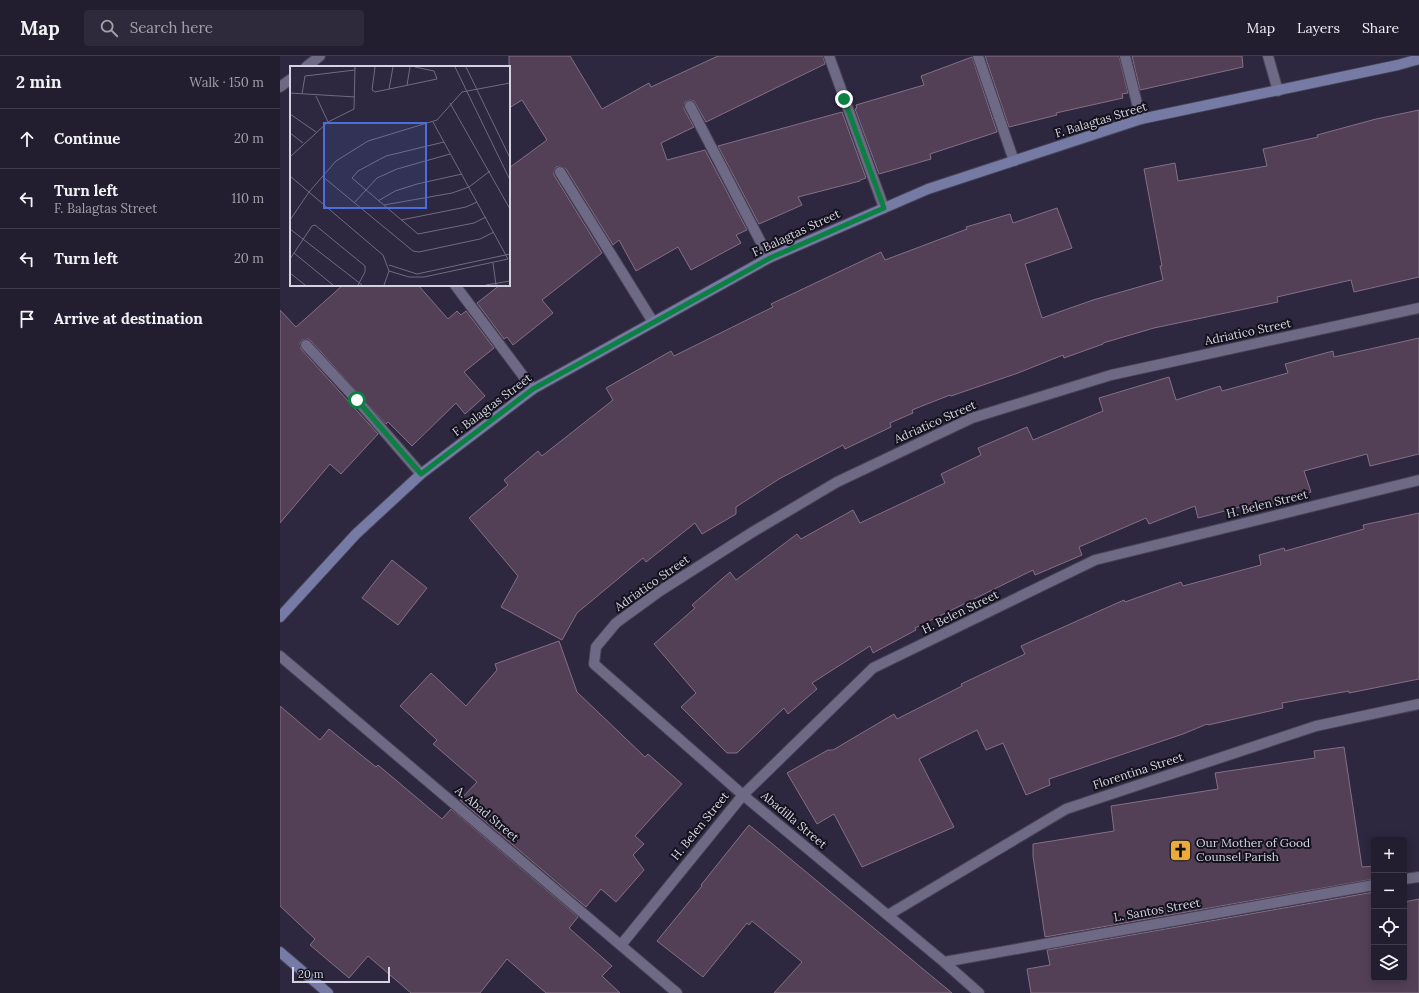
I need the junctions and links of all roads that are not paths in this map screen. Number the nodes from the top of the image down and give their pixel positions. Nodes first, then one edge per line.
1 (320, 56) edge
2 (829, 56) edge
3 (978, 56) edge
4 (1125, 56) edge
5 (1268, 56) edge
6 (1417, 58) edge
7 (307, 66) edge
8 (290, 80) edge
9 (280, 87) edge
10 (1278, 91) junction
11 (690, 106) dead end
12 (1141, 119) junction
13 (1014, 161) junction
14 (560, 172) dead end
15 (884, 208) junction
16 (770, 258) junction
17 (456, 286) edge
18 (1419, 308) edge
19 (653, 322) junction
20 (306, 345) dead end
21 (533, 389) junction
22 (421, 474) junction
23 (1419, 480) edge
24 (280, 617) edge
25 (280, 656) edge
26 (594, 664) joint
27 (1419, 704) edge
28 (743, 795) junction
29 (1419, 877) edge
30 (1407, 879) edge
31 (1371, 886) edge
32 (888, 915) junction
33 (621, 945) junction
34 (280, 952) edge
35 (944, 962) junction
36 (328, 993) edge
37 (677, 993) edge
38 (979, 993) edge

1 - 7 street
2 - 15 street
3 - 13 street
4 - 12 street
5 - 10 street
6 - 10 main road, F. Balagtas Street
8 - 9 street
10 - 12 main road, F. Balagtas Street
11 - 16 street
12 - 13 main road, F. Balagtas Street
13 - 15 main road, F. Balagtas Street
14 - 19 street
15 - 16 main road, F. Balagtas Street
16 - 19 main road, F. Balagtas Street
17 - 21 street
18 - 26 street, Adriatico Street
19 - 21 main road, F. Balagtas Street
20 - 22 street
21 - 22 main road, F. Balagtas Street
22 - 24 main road, F. Balagtas Street
23 - 28 street, H. Belen Street
25 - 33 street, A. Abad Street
26 - 28 street, Abadilla Street
27 - 32 street, Florentina Street
28 - 32 street, Abadilla Street
28 - 33 street, H. Belen Street
29 - 30 street
31 - 35 street, L. Santos Street
32 - 35 street, Abadilla Street
33 - 37 street, A. Abad Street
34 - 36 main road
35 - 38 street, Abadilla Street

